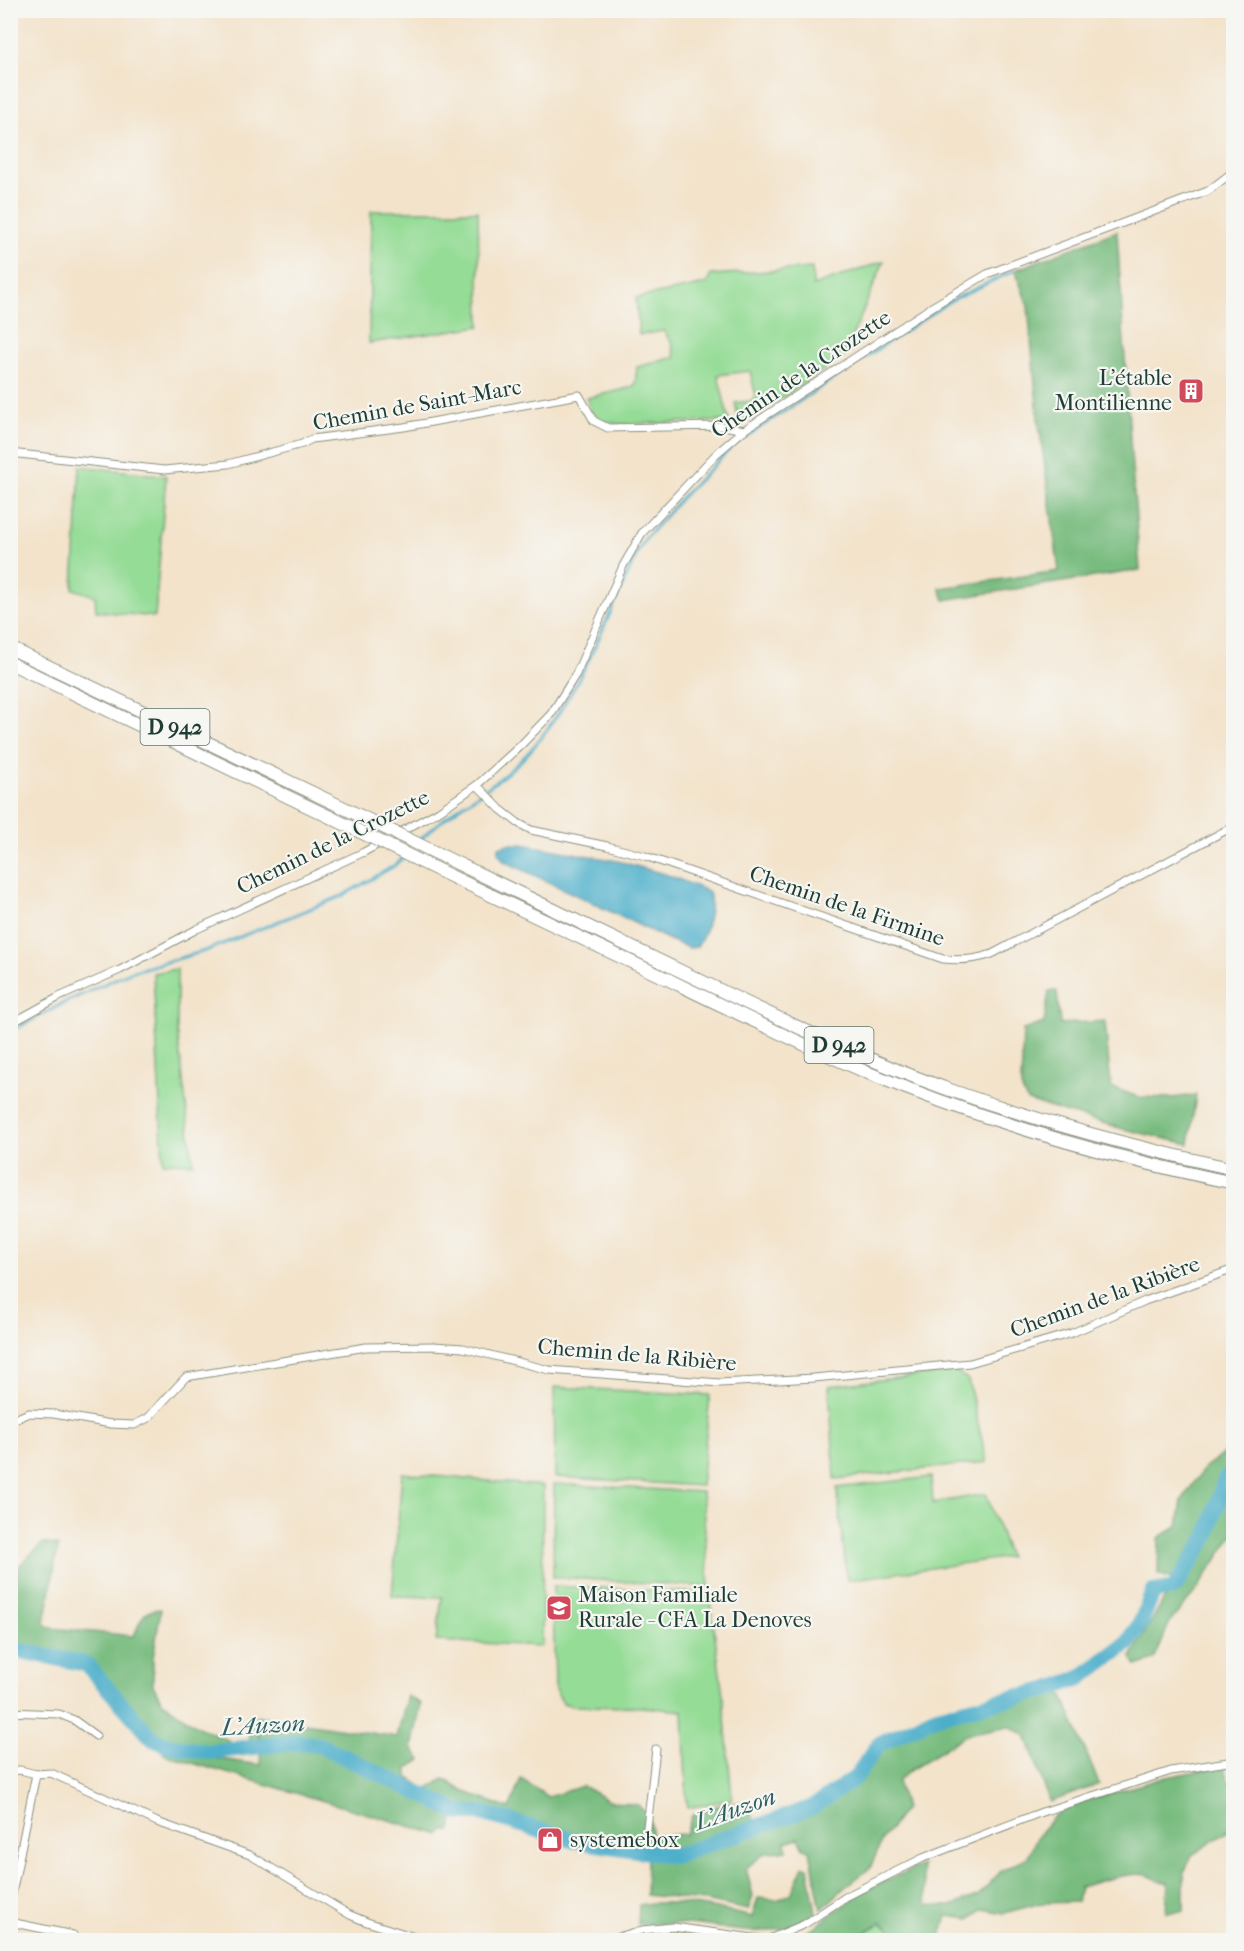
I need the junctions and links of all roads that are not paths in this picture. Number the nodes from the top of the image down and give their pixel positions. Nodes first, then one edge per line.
1 (1233, 171) edge
2 (744, 430) junction
3 (10, 453) edge
4 (10, 648) edge
5 (10, 663) edge
6 (477, 785) junction
7 (1233, 826) edge
8 (10, 1024) edge
9 (1233, 1169) edge
10 (1233, 1183) edge
11 (1233, 1269) edge
12 (10, 1421) edge
13 (10, 1712) edge
14 (96, 1736) dead end
15 (656, 1749) dead end
16 (1233, 1761) edge
17 (10, 1771) edge
18 (36, 1774) junction
19 (646, 1836) dead end
20 (10, 1904) edge
21 (10, 1922) edge
22 (73, 1935) dead end
23 (424, 1941) edge
24 (608, 1941) edge
25 (767, 1941) edge

1 - 2 street, Chemin de la Crozette
2 - 3 street, Chemin de Saint-Marc
2 - 6 street, Chemin de la Crozette
4 - 9 highway, D 942, bridge
5 - 10 highway, D 942, bridge
6 - 7 street, Chemin de la Firmine
6 - 8 street, Chemin de la Crozette
11 - 12 street, Chemin de la Ribière
13 - 14 street
15 - 19 street
16 - 25 street
17 - 18 street
18 - 20 street
18 - 23 street
21 - 22 street
24 - 25 street

